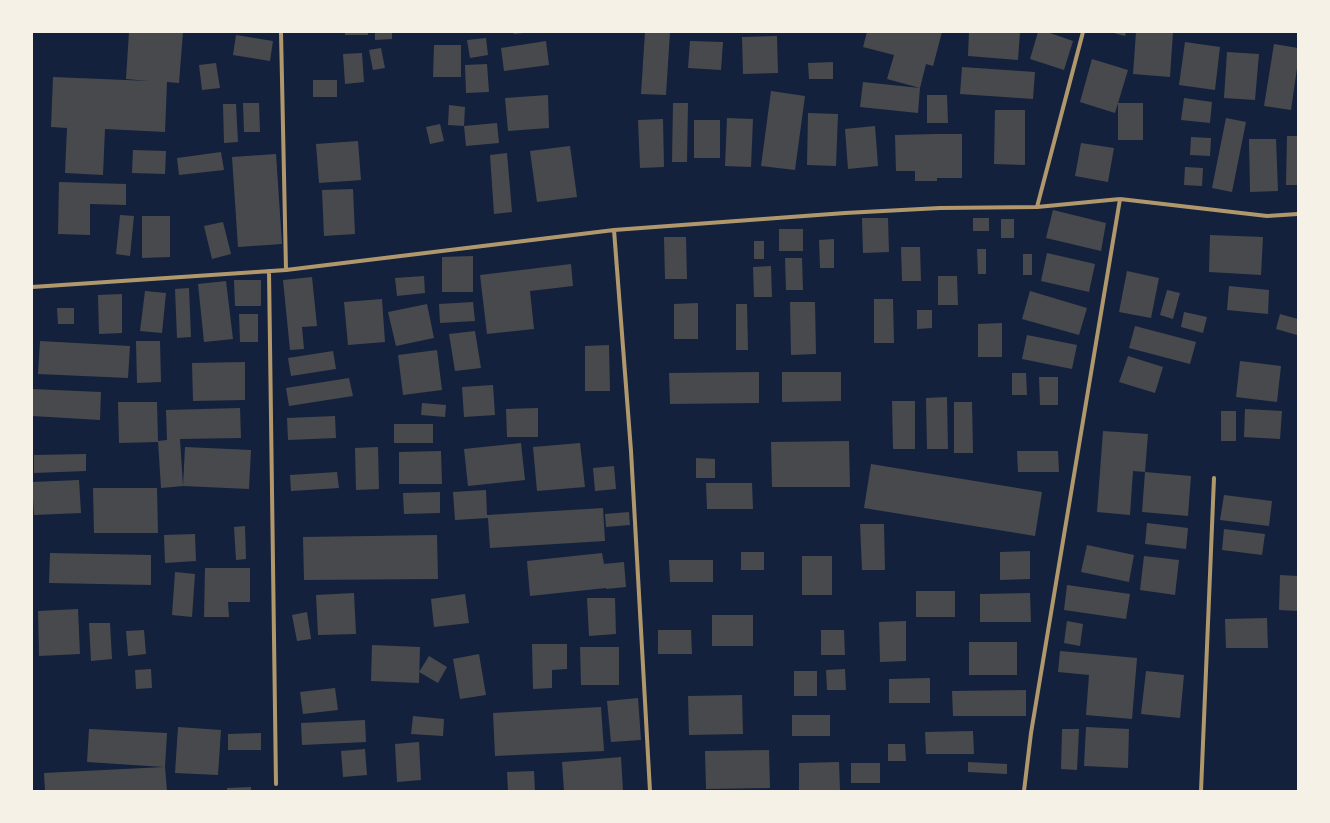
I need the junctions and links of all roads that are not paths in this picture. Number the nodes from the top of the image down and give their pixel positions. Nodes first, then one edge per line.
1 (282, 32) edge
2 (1083, 32) edge
3 (1120, 199) junction
4 (1037, 207) junction
5 (1298, 214) edge
6 (614, 230) junction
7 (286, 270) junction
8 (269, 271) junction
9 (32, 287) edge
10 (1214, 478) dead end
11 (276, 784) dead end
12 (650, 791) edge
13 (1024, 791) edge
14 (1201, 791) edge

1 - 7 street
2 - 4 street
3 - 4 street
3 - 5 street
3 - 13 street
4 - 6 street
6 - 7 street
6 - 12 street
7 - 8 street
8 - 9 street
8 - 11 street
10 - 14 street

